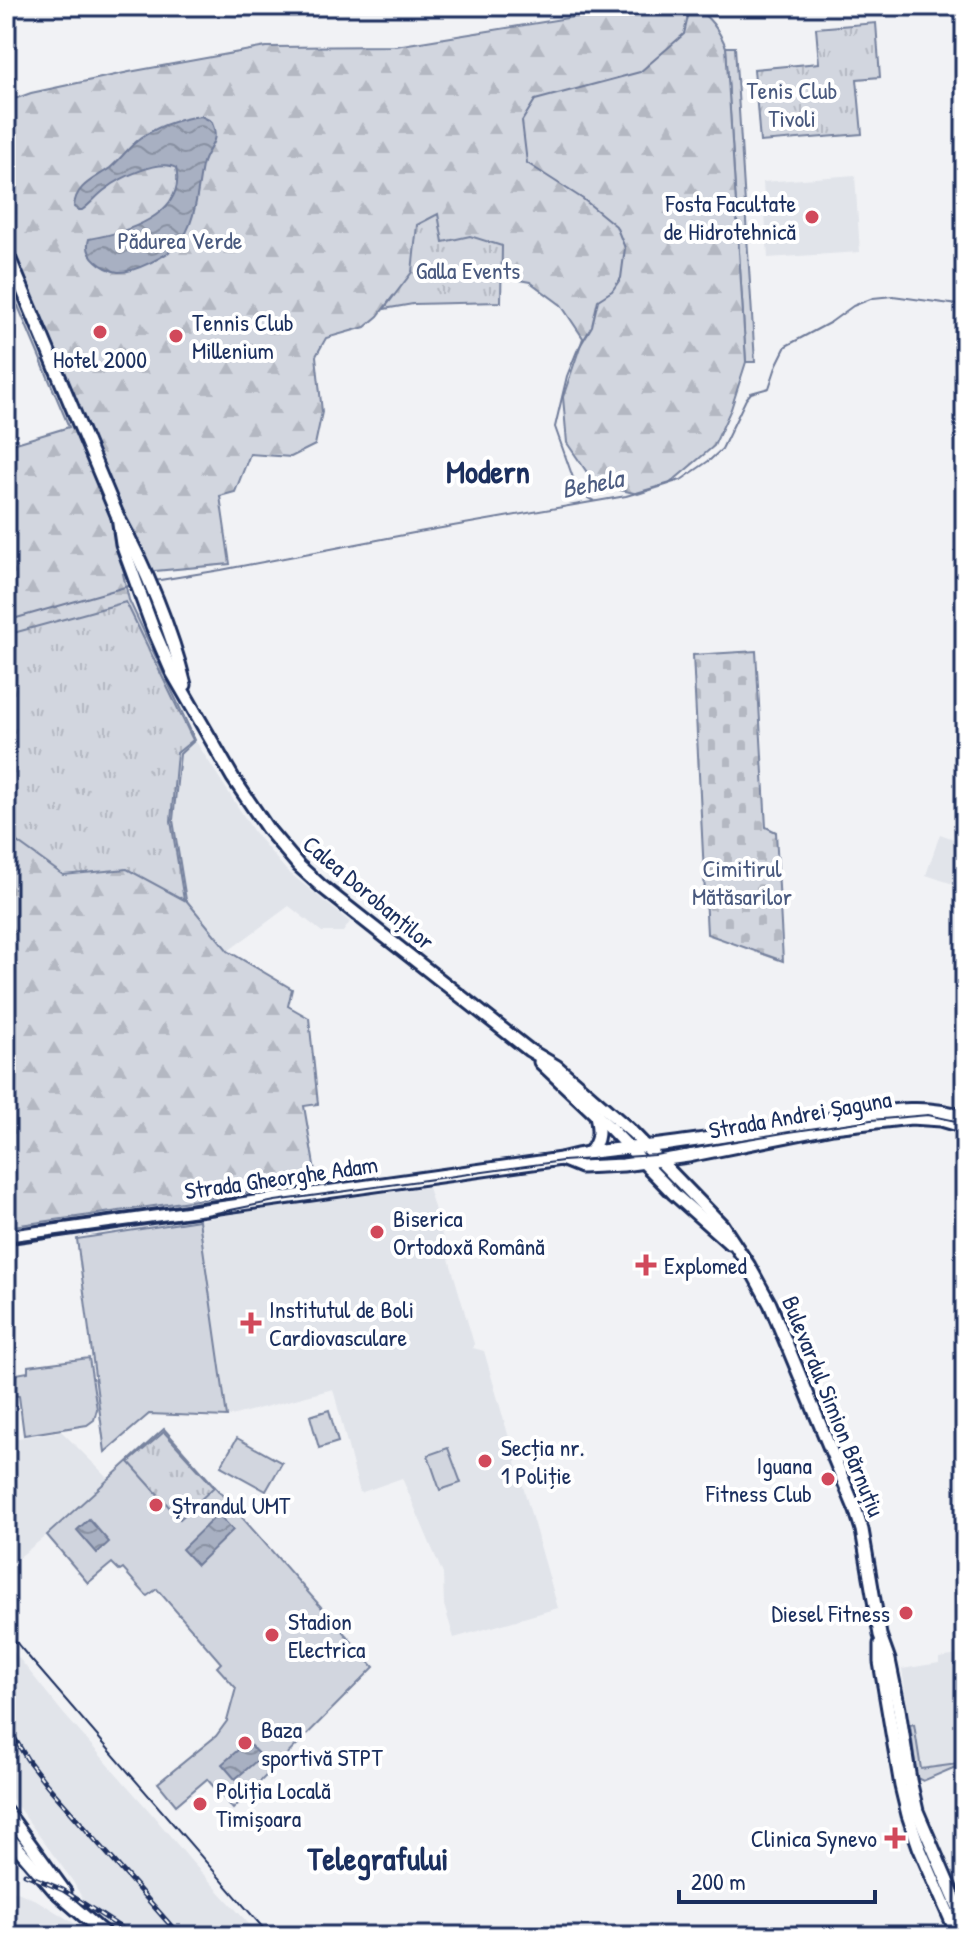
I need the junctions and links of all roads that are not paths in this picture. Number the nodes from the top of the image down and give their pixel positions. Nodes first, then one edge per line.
1 (6, 250) edge
2 (529, 1050) junction
3 (596, 1114) junction
4 (965, 1117) edge
5 (965, 1127) edge
6 (646, 1147) junction
7 (630, 1148) junction
8 (590, 1152) junction
9 (688, 1156) junction
10 (561, 1159) junction
11 (659, 1160) junction
12 (643, 1162) junction
13 (689, 1190) junction
14 (6, 1237) edge
15 (736, 1248) junction
16 (880, 1635) junction
17 (6, 1811) edge
18 (6, 1834) edge
19 (77, 1909) junction
20 (965, 1923) edge
21 (107, 1936) edge
22 (958, 1936) edge

1 - 2 main road, Calea Dorobanților
2 - 3 main road, Calea Dorobanților
2 - 6 main road, Calea Dorobanților
3 - 7 main road, Calea Dorobanților
3 - 8 main road
4 - 6 main road, Strada Andrei Șaguna
5 - 9 main road, Strada Andrei Șaguna
6 - 7 main road, Strada Gheorghe Adam
6 - 11 main road, Calea Dorobanților
7 - 8 main road, Strada Gheorghe Adam
7 - 12 main road, Bulevardul Simion Bărnuțiu
8 - 10 main road, Strada Gheorghe Adam
9 - 11 main road, Strada Andrei Șaguna
9 - 13 main road
10 - 12 main road, Strada Gheorghe Adam
10 - 14 main road, Strada Gheorghe Adam
11 - 12 main road, Strada Andrei Șaguna
11 - 13 main road, Bulevardul Simion Bărnuțiu
12 - 15 main road, Bulevardul Simion Bărnuțiu
13 - 15 main road, Bulevardul Simion Bărnuțiu
15 - 16 main road, Bulevardul Simion Bărnuțiu
16 - 20 main road, Bulevardul Simion Bărnuțiu
16 - 22 main road, Bulevardul Simion Bărnuțiu
17 - 19 main road
18 - 19 main road
19 - 21 main road

